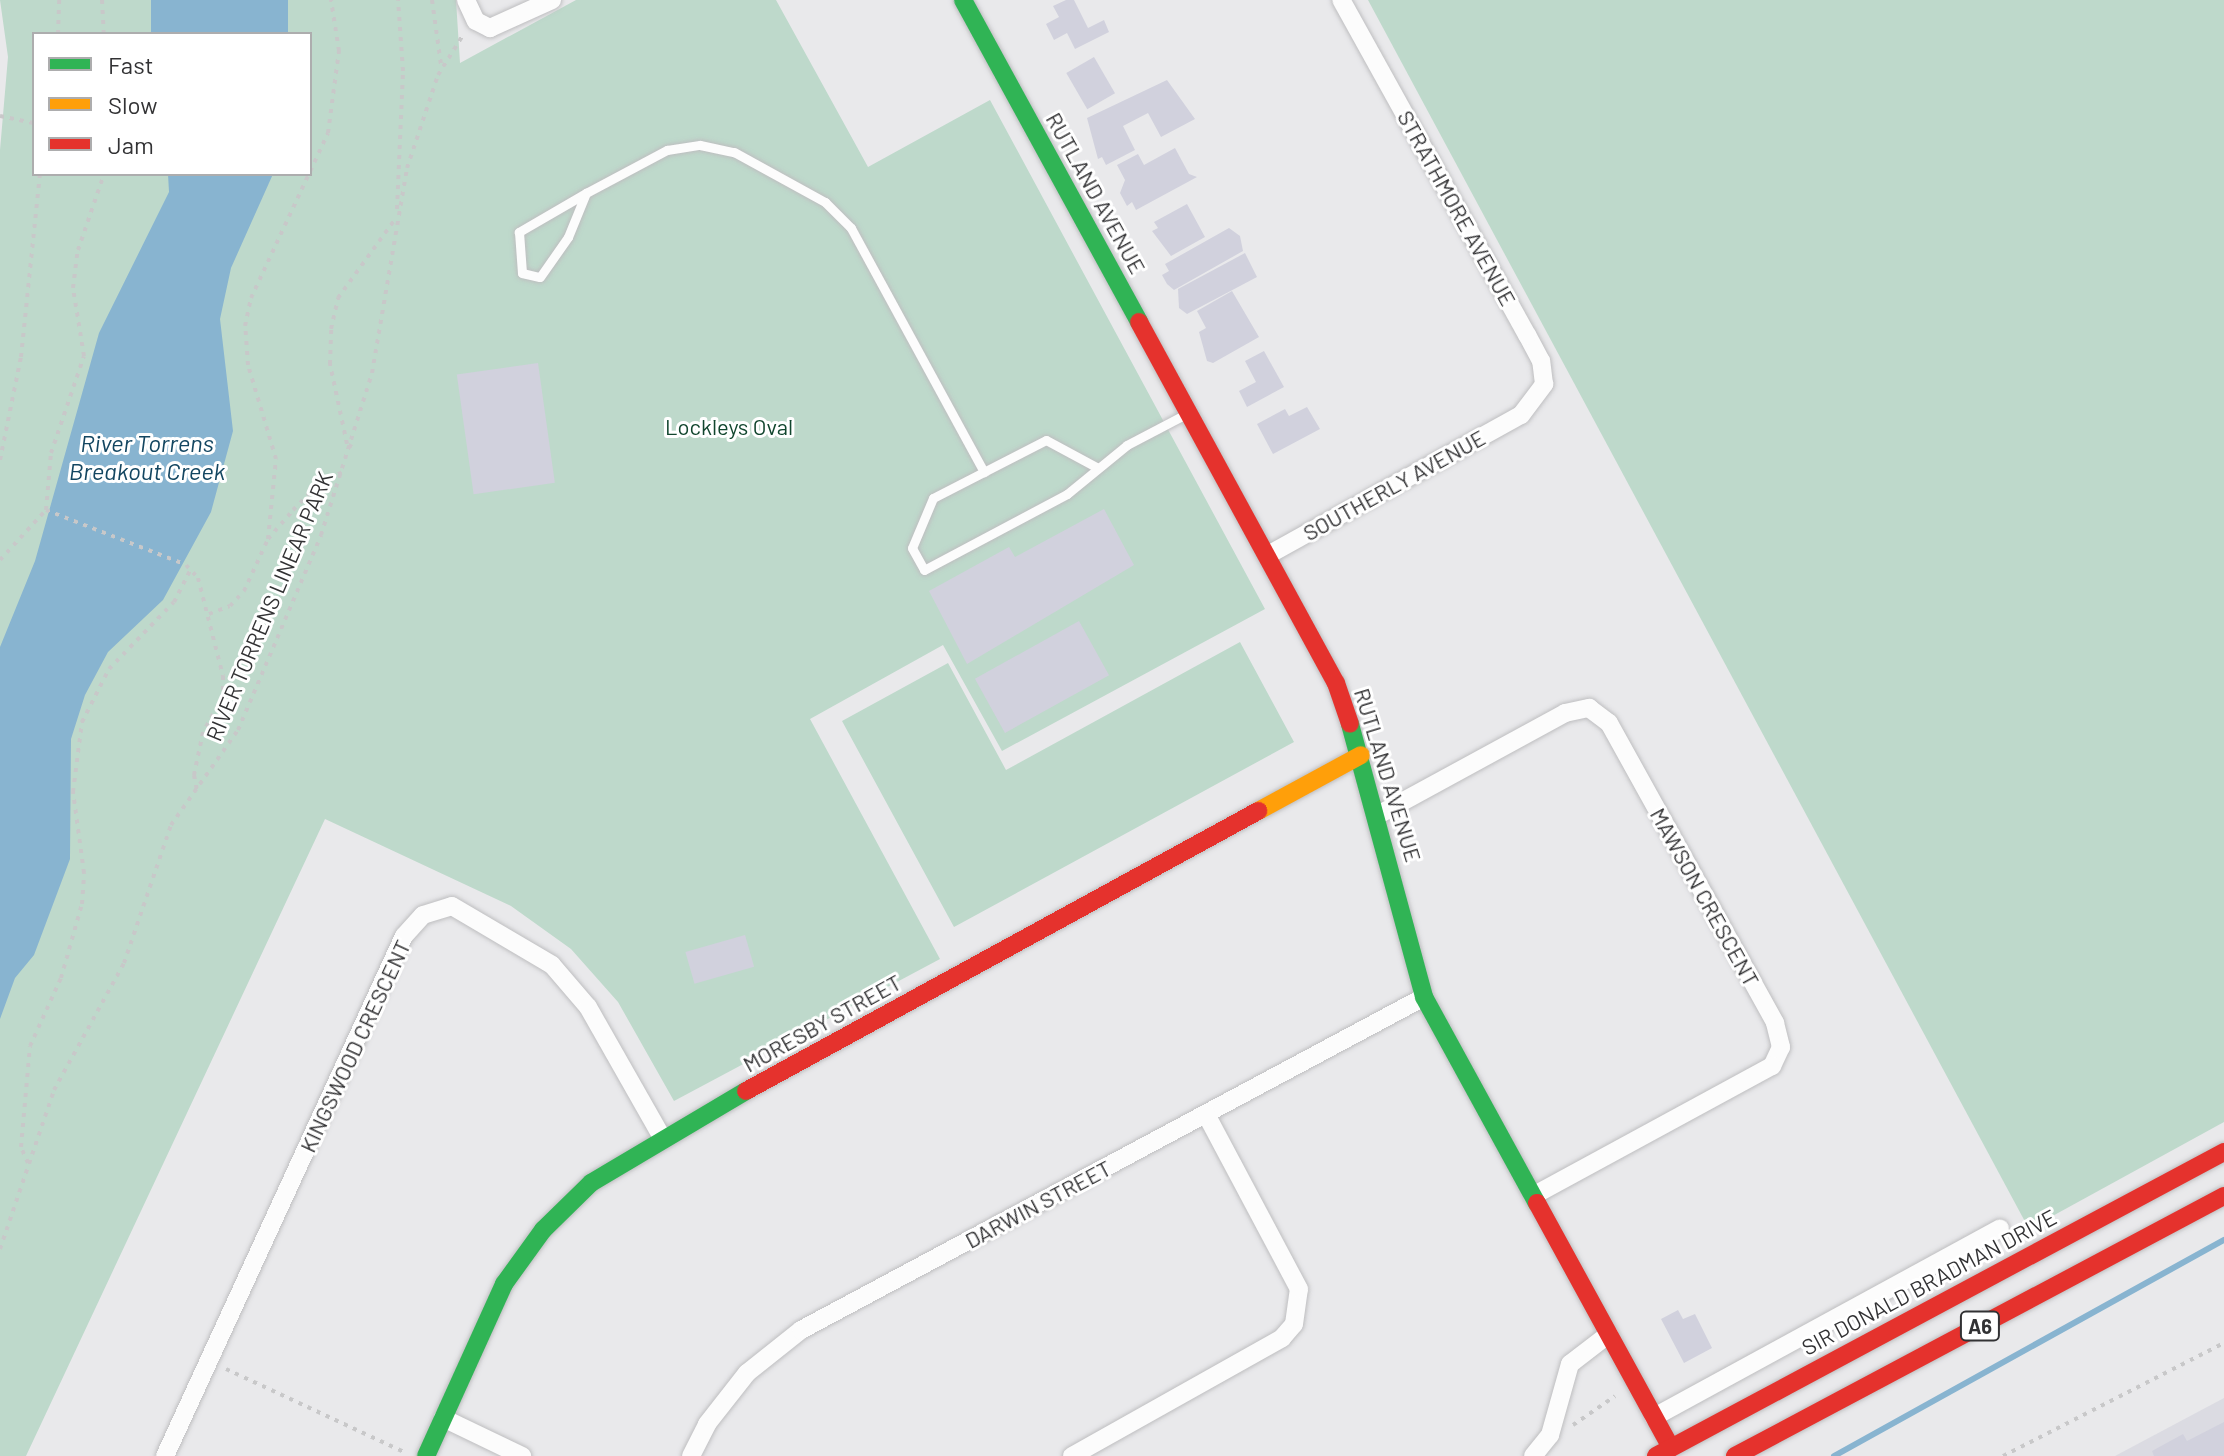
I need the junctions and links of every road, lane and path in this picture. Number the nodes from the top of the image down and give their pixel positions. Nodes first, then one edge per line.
1 (59, 0) edge
2 (102, 0) edge
3 (331, 0) edge
4 (398, 0) edge
5 (432, 0) edge
6 (466, 0) edge
7 (552, 0) edge
8 (963, 0) edge
9 (1341, 0) edge
10 (476, 21) junction
11 (58, 32) edge
12 (104, 32) edge
13 (438, 75) junction
14 (0, 116) edge
15 (32, 123) edge
16 (312, 167) edge
17 (40, 176) edge
18 (103, 176) edge
19 (308, 176) edge
20 (586, 193) junction
21 (397, 217) junction
22 (1190, 412) junction
23 (1521, 415) joint
24 (352, 448) junction
25 (0, 460) edge
26 (1098, 468) junction
27 (344, 472) junction
28 (984, 472) junction
29 (46, 510) junction
30 (268, 539) junction
31 (1268, 555) junction
32 (0, 560) edge
33 (190, 571) junction
34 (209, 614) junction
35 (1361, 755) junction
36 (197, 790) junction
37 (1378, 815) junction
38 (1424, 997) junction
39 (1206, 1114) junction
40 (662, 1137) junction
41 (2224, 1152) edge
42 (29, 1165) junction
43 (1533, 1196) junction
44 (2224, 1196) edge
45 (2000, 1228) dead end
46 (0, 1249) edge
47 (1609, 1334) junction
48 (2224, 1343) edge
49 (209, 1361) junction
50 (1615, 1396) dead end
51 (1654, 1417) junction
52 (443, 1418) junction
53 (1568, 1429) dead end
54 (1665, 1453) edge
55 (165, 1456) edge
56 (413, 1456) edge
57 (426, 1456) edge
58 (522, 1456) edge
59 (691, 1456) edge
60 (1072, 1456) edge
61 (1533, 1456) edge
62 (1693, 1456) edge
63 (1735, 1456) edge
64 (2003, 1456) edge

1 - 11 path
2 - 12 path
3 - 16 path
4 - 21 path, RIVER TORRENS LINEAR PARK
5 - 13 path
6 - 10 street
7 - 10 street
8 - 22 street, RUTLAND AVENUE
9 - 23 street, STRATHMORE AVENUE
10 - 13 path, RIVER TORRENS LINEAR PARK
13 - 21 path, RIVER TORRENS LINEAR PARK
14 - 15 path
17 - 25 path
18 - 29 path
19 - 30 path
20 - 20 lane
20 - 28 lane
21 - 24 path, RIVER TORRENS LINEAR PARK
21 - 24 path
22 - 26 lane
22 - 31 street, RUTLAND AVENUE
23 - 31 street, SOUTHERLY AVENUE
24 - 27 path, RIVER TORRENS LINEAR PARK
26 - 28 lane
26 - 28 lane
27 - 30 path
27 - 36 path, RIVER TORRENS LINEAR PARK
29 - 32 path
29 - 33 path
30 - 34 path
31 - 35 street, RUTLAND AVENUE
33 - 34 path
33 - 42 path
34 - 36 path
35 - 37 street, RUTLAND AVENUE
35 - 40 street, MORESBY STREET
36 - 42 path, RIVER TORRENS LINEAR PARK
37 - 38 street, RUTLAND AVENUE
37 - 43 street, MAWSON CRESCENT
38 - 39 street, DARWIN STREET
38 - 43 street, RUTLAND AVENUE
39 - 59 street, DARWIN STREET
39 - 60 street
40 - 49 street, KINGSWOOD CRESCENT
40 - 52 street, MORESBY STREET
41 - 54 street, SIR DONALD BRADMAN DRIVE / A6
42 - 46 path, RIVER TORRENS LINEAR PARK
43 - 47 street, RUTLAND AVENUE
44 - 63 street, A6
45 - 51 street, SIR DONALD BRADMAN DRIVE
47 - 51 street, RUTLAND AVENUE
47 - 61 street
48 - 64 path
49 - 55 street, KINGSWOOD CRESCENT
49 - 56 path
50 - 53 path
51 - 54 street, RUTLAND AVENUE
52 - 57 street, MORESBY STREET
52 - 58 street
54 - 62 street

